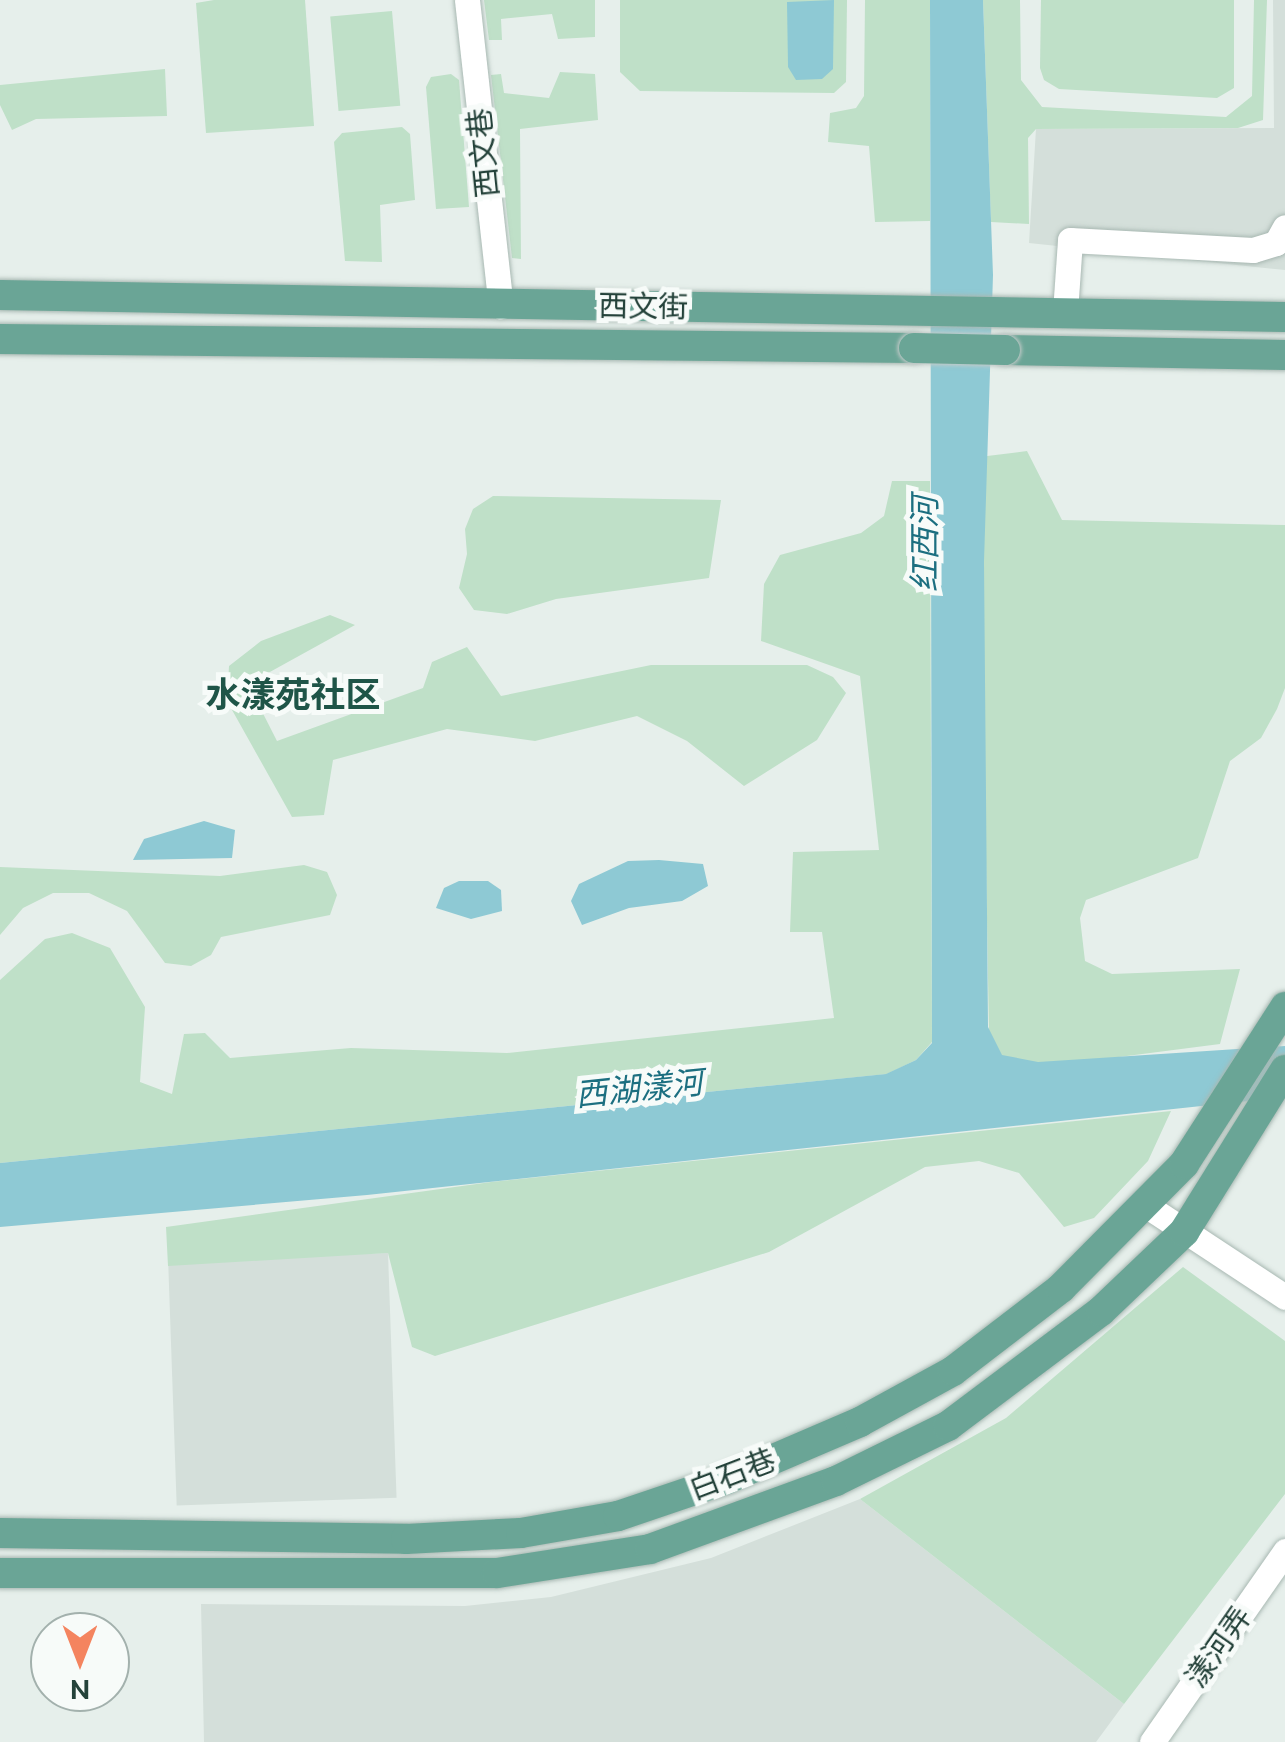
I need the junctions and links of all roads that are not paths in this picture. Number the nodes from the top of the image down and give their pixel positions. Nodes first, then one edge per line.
1 (467, 0) edge
2 (1285, 227) edge
3 (0, 295) edge
4 (500, 306) junction
5 (1065, 312) junction
6 (1285, 317) edge
7 (0, 338) edge
8 (1285, 355) edge
9 (1285, 1007) edge
10 (1285, 1070) edge
11 (1144, 1204) junction
12 (1184, 1232) junction
13 (1285, 1297) edge
14 (0, 1532) edge
15 (1285, 1551) edge
16 (0, 1573) edge
17 (1152, 1742) edge

1 - 4 street, 西文巷
2 - 5 street
3 - 4 main road, 西文街
4 - 5 main road, 西文街
5 - 6 main road, 西文街
7 - 8 main road, 西文街, bridge
9 - 11 main road, 白石巷
10 - 12 main road, 白石巷
11 - 12 street
11 - 14 main road, 白石巷
12 - 13 street
12 - 16 main road, 白石巷
15 - 17 street, 漾河弄

